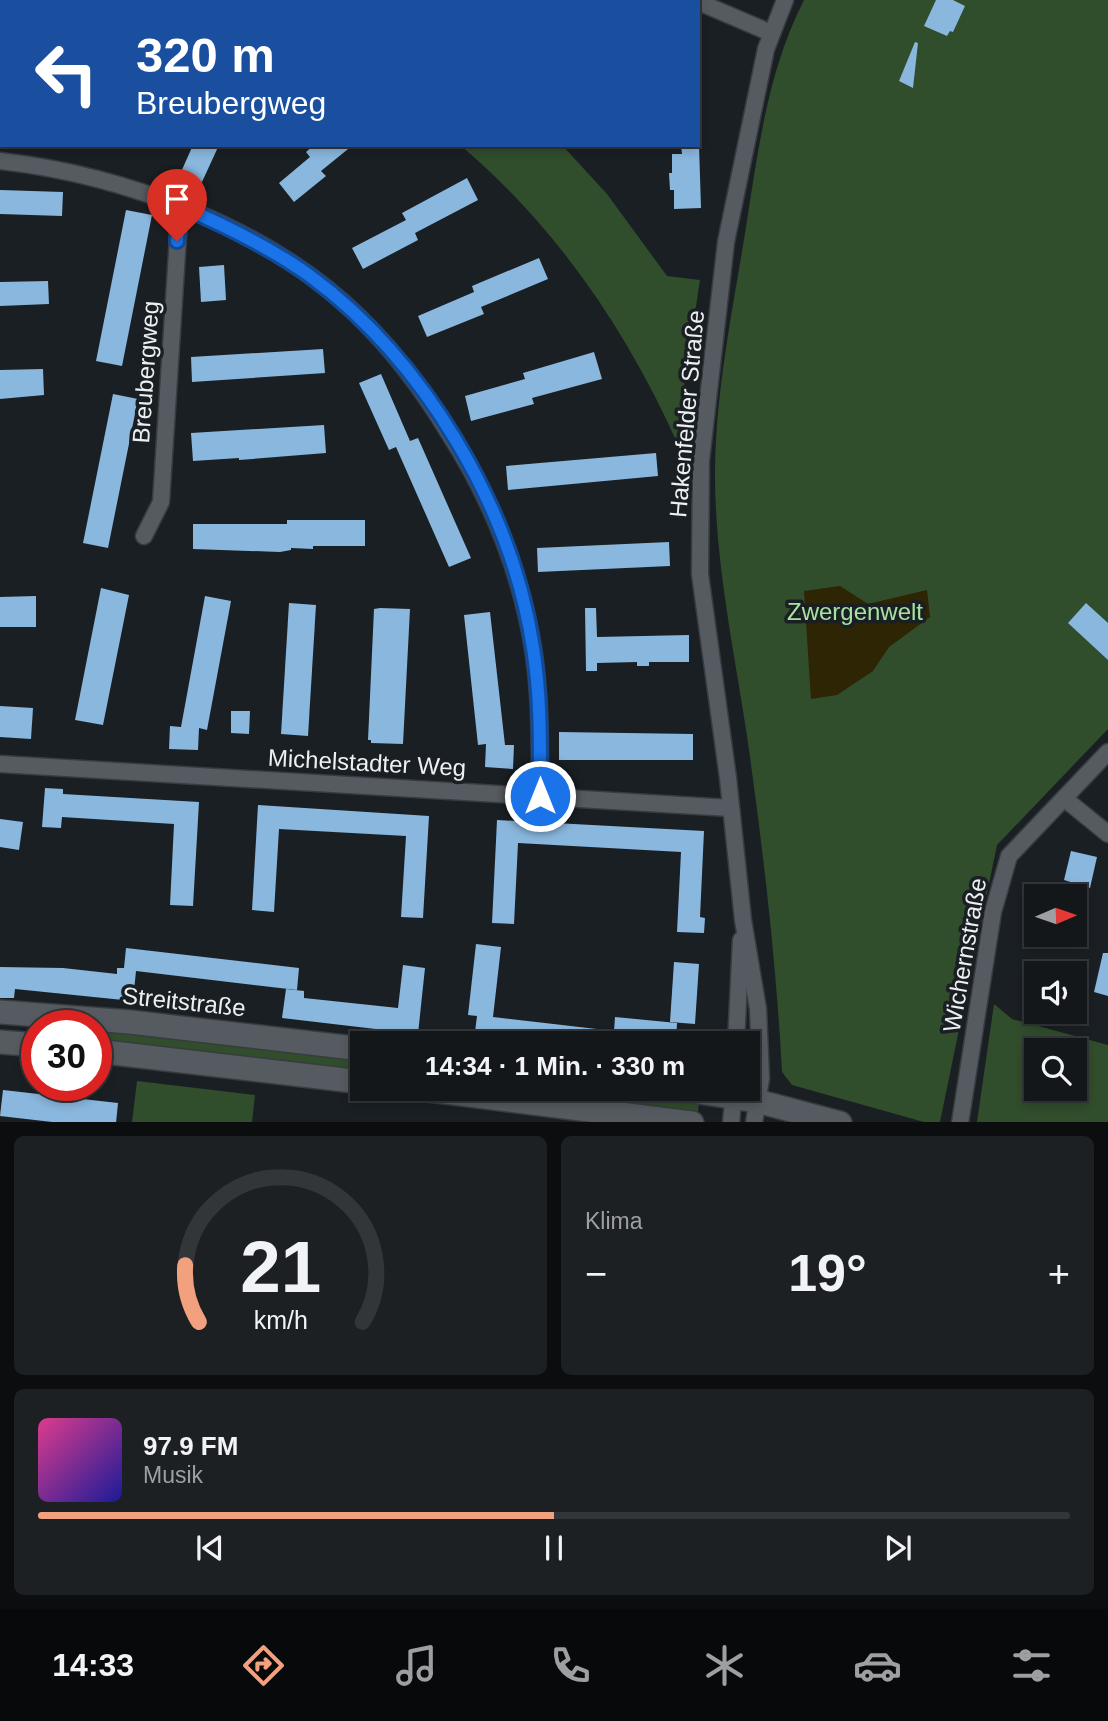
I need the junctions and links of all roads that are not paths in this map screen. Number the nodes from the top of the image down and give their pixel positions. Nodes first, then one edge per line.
1 (785, 0) edge
2 (700, 3) edge
3 (771, 33) junction
4 (0, 161) edge
5 (180, 206) junction
6 (144, 536) dead end
7 (1108, 752) edge
8 (0, 764) edge
9 (540, 796) junction
10 (1065, 799) junction
11 (730, 808) junction
12 (1108, 834) edge
13 (743, 920) junction
14 (0, 1012) edge
15 (737, 1031) edge
16 (0, 1042) edge
17 (21, 1044) edge
18 (350, 1048) edge
19 (112, 1053) edge
20 (350, 1081) edge
21 (520, 1101) edge
22 (733, 1101) edge
23 (756, 1112) edge
24 (692, 1122) edge
25 (731, 1122) edge
26 (839, 1122) edge
27 (960, 1122) edge

1 - 3 street, Hakenfelder Straße
2 - 3 street
3 - 11 street, Hakenfelder Straße
4 - 5 street
5 - 6 street, Breubergweg
5 - 9 street
7 - 10 street, Wichernstraße
8 - 9 street, Michelstadter Weg
9 - 11 street, Michelstadter Weg
10 - 12 street
10 - 27 street, Wichernstraße
11 - 13 street, Hakenfelder Straße
13 - 15 street, Hakenfelder Straße
13 - 23 street, Hakenfelder Straße
14 - 18 main road, Streitstraße
16 - 17 main road
19 - 20 main road
21 - 24 main road
22 - 25 street
23 - 26 main road

